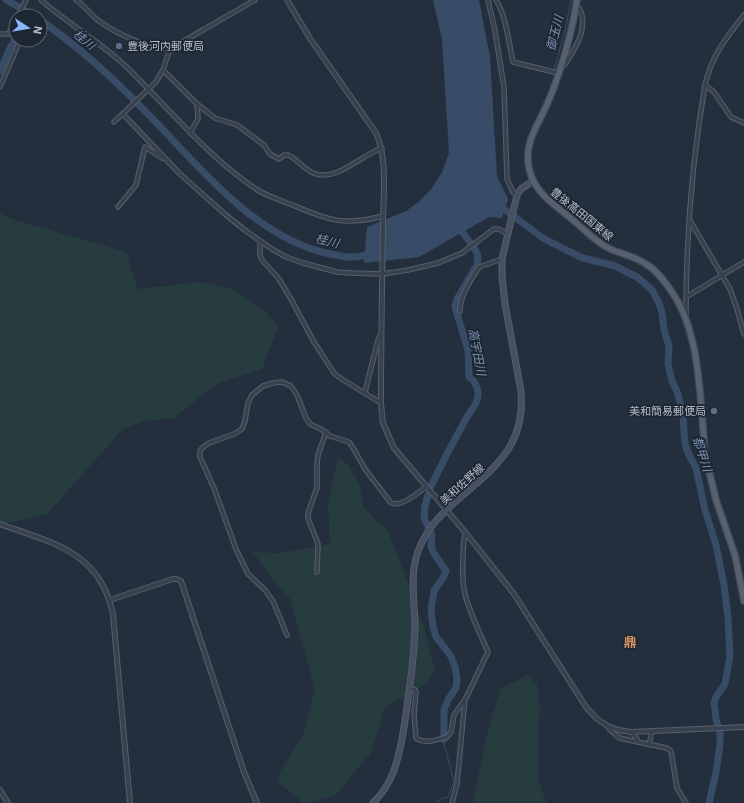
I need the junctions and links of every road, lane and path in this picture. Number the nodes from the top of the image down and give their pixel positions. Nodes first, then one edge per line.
1 (41, 0) edge
2 (76, 0) edge
3 (255, 0) edge
4 (287, 0) edge
5 (488, 0) edge
6 (496, 0) edge
7 (576, 2) edge
8 (744, 14) edge
9 (17, 48) edge
10 (170, 50) junction
11 (164, 70) junction
12 (559, 71) junction
13 (705, 85) junction
14 (0, 87) edge
15 (148, 90) junction
16 (197, 104) junction
17 (124, 113) junction
18 (114, 122) dead end
19 (744, 122) edge
20 (190, 133) junction
21 (382, 148) junction
22 (168, 161) junction
23 (533, 180) junction
24 (516, 198) junction
25 (118, 206) dead end
26 (383, 217) junction
27 (689, 218) junction
28 (507, 232) junction
29 (260, 241) junction
30 (502, 259) junction
31 (742, 263) edge
32 (744, 269) edge
33 (382, 273) junction
34 (723, 276) junction
35 (686, 297) junction
36 (460, 311) dead end
37 (686, 318) junction
38 (382, 334) junction
39 (744, 334) edge
40 (365, 392) junction
41 (381, 403) junction
42 (326, 432) junction
43 (426, 487) junction
44 (446, 510) junction
45 (0, 524) edge
46 (465, 532) junction
47 (317, 572) dead end
48 (110, 600) junction
49 (744, 601) edge
50 (287, 635) dead end
51 (410, 688) junction
52 (466, 698) junction
53 (608, 726) junction
54 (744, 727) edge
55 (652, 731) junction
56 (631, 732) junction
57 (638, 742) junction
58 (649, 745) junction
59 (0, 790) edge
60 (8, 803) edge
61 (130, 803) edge
62 (257, 803) edge
63 (373, 803) edge
64 (452, 803) edge
65 (686, 803) edge

1 - 15 street
2 - 10 street
3 - 10 street
4 - 21 street
5 - 24 street
6 - 12 street
7 - 12 main road, 豊後高田国東線
7 - 12 street
8 - 13 street
9 - 14 street
10 - 11 street
11 - 15 street
11 - 16 street
12 - 23 main road, 豊後高田国東線
13 - 19 street
13 - 27 street
15 - 17 street
15 - 20 street
16 - 20 street
16 - 21 street
17 - 18 street
17 - 22 street
20 - 26 street
21 - 26 street
22 - 25 street
22 - 29 street
23 - 24 main road
23 - 37 main road, 豊後高田国東線
24 - 28 main road, 美和佐野線
26 - 33 street
27 - 34 street
27 - 35 street
28 - 30 main road, 美和佐野線
28 - 33 street
29 - 33 street
29 - 40 street
30 - 36 street
30 - 44 main road, 美和佐野線
31 - 32 street
31 - 34 street
33 - 38 street
34 - 35 street
34 - 39 street
35 - 37 street
37 - 49 main road, 豊後高田国東線
38 - 40 street
38 - 41 street
40 - 41 street
41 - 43 street
42 - 43 street
42 - 47 street
42 - 50 street
43 - 44 street
44 - 46 street
44 - 51 main road, 美和佐野線
45 - 48 street
46 - 52 street
46 - 53 street
48 - 61 street
48 - 62 street
51 - 52 street
51 - 63 main road, 美和佐野線
52 - 64 street
53 - 56 street
53 - 57 street
54 - 55 street
55 - 56 street
55 - 58 street
56 - 57 street
57 - 58 street
58 - 65 street
59 - 60 street

